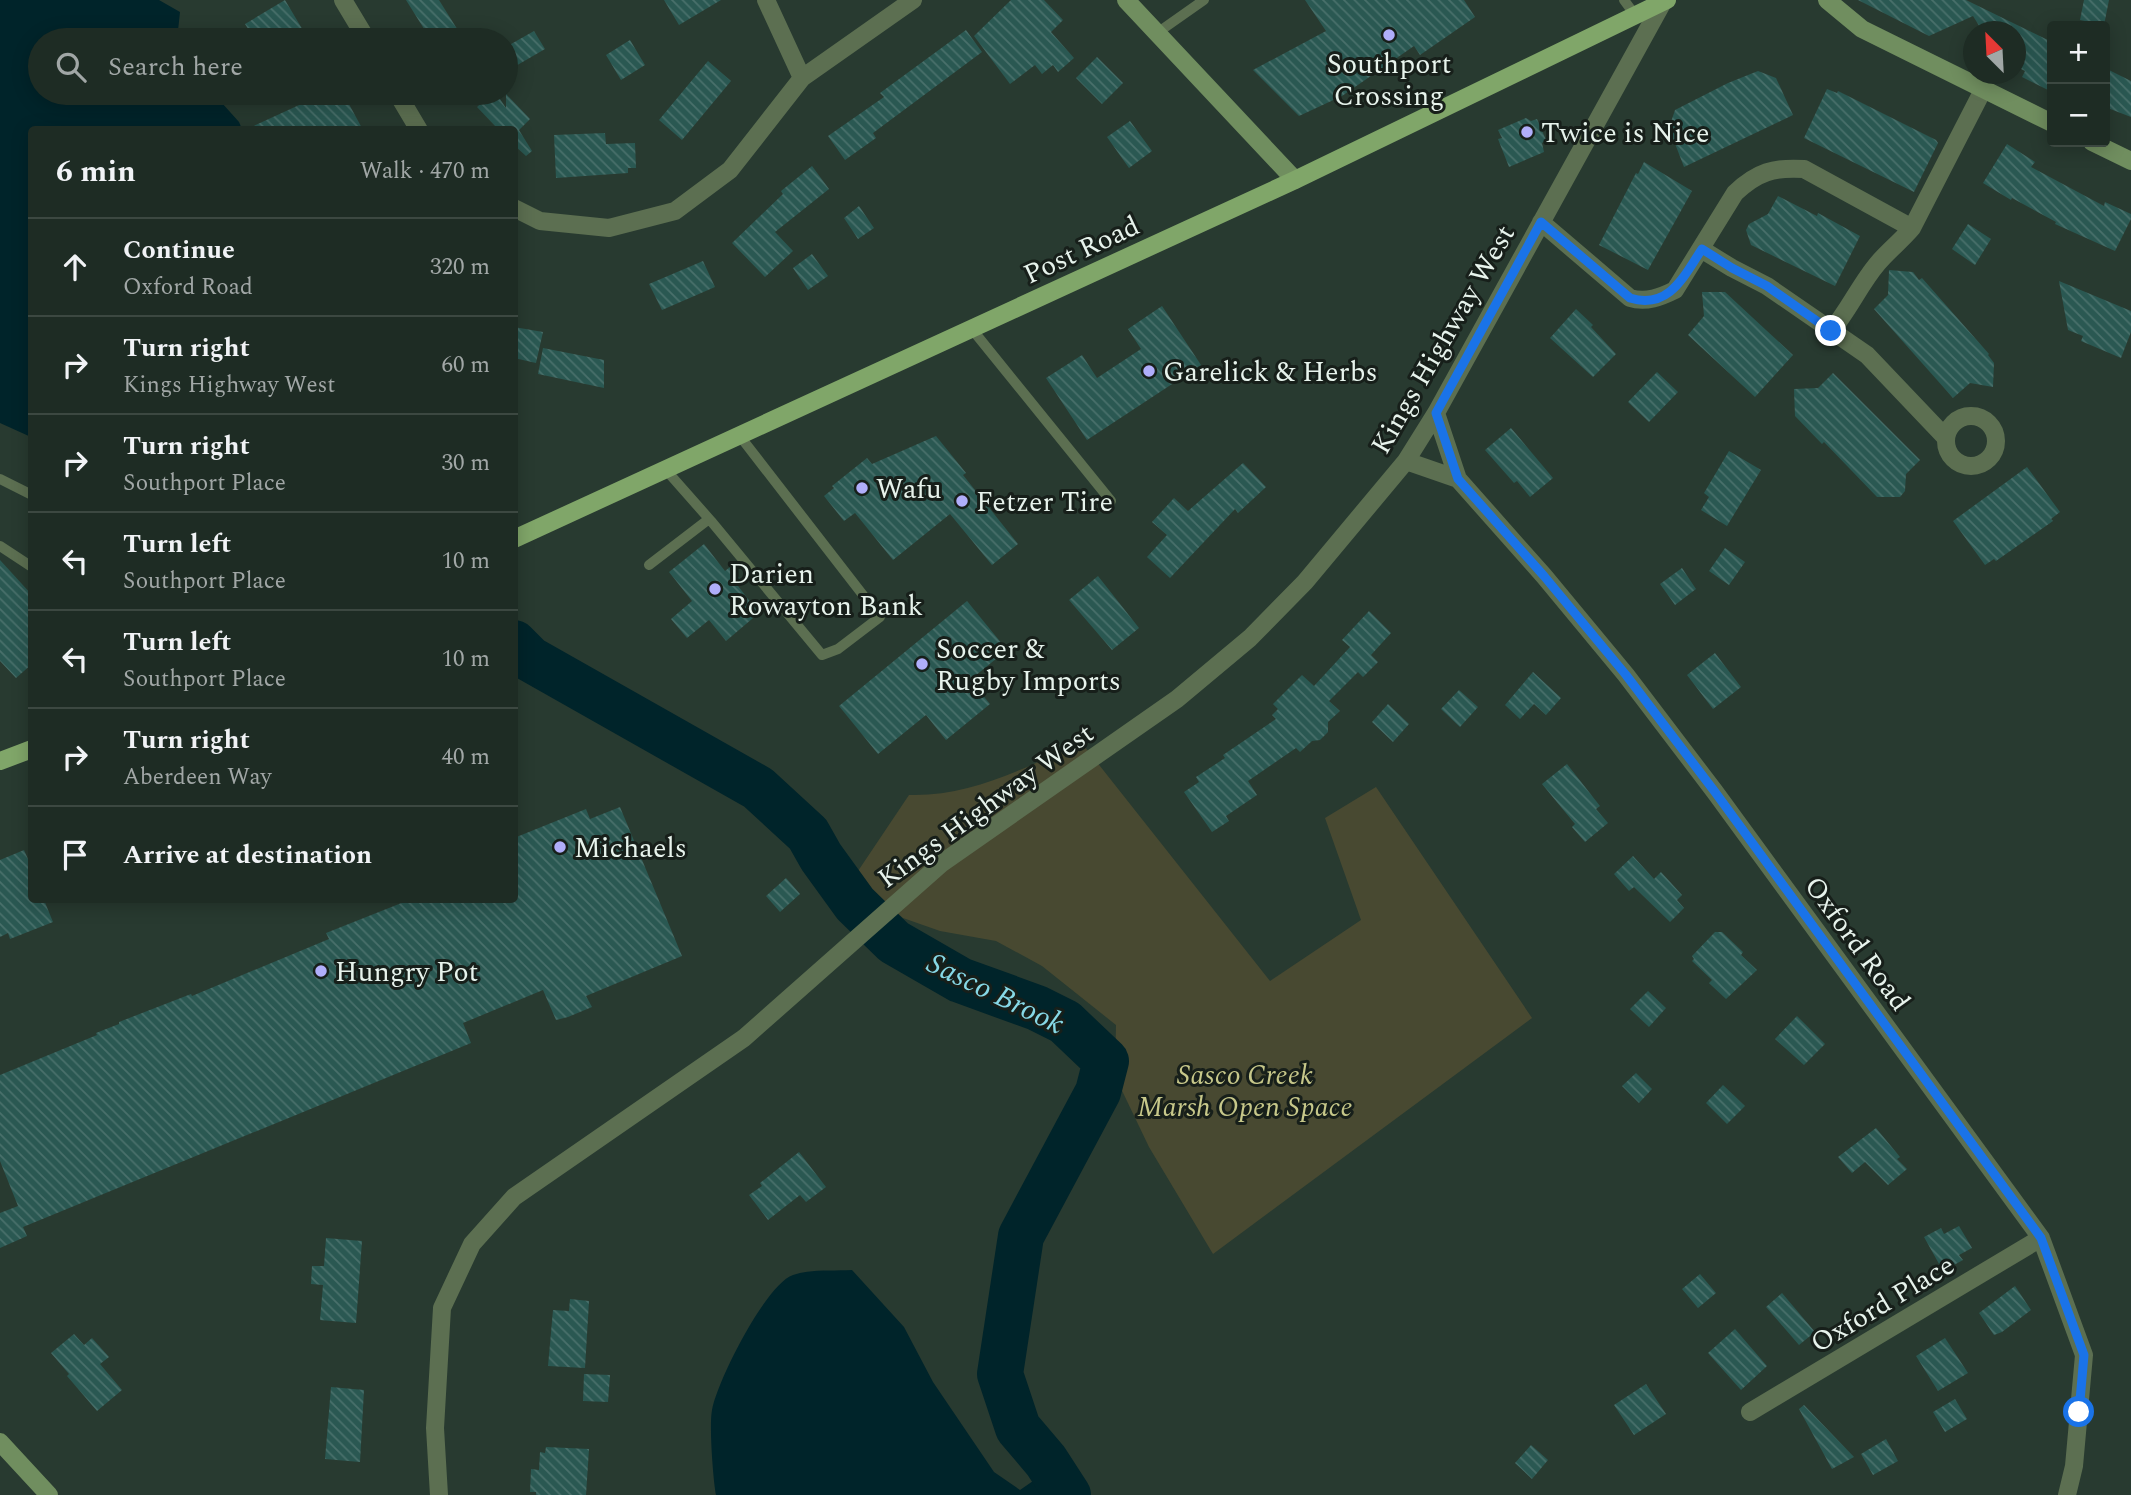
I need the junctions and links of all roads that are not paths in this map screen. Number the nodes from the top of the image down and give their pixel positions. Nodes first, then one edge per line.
1 (343, 0) edge
2 (766, 0) edge
3 (913, 0) edge
4 (1126, 0) edge
5 (1204, 0) edge
6 (1623, 0) edge
7 (1665, 1) edge
8 (1836, 3) edge
9 (1635, 15) junction
10 (360, 28) edge
11 (1157, 33) junction
12 (802, 78) junction
13 (1983, 90) junction
14 (404, 105) edge
15 (2047, 121) edge
16 (417, 126) edge
17 (2102, 147) edge
18 (2131, 161) edge
19 (1295, 180) junction
20 (518, 210) edge
21 (1541, 222) junction
22 (1912, 228) junction
23 (1702, 249) junction
24 (971, 328) junction
25 (1831, 331) junction
26 (1436, 413) junction
27 (739, 435) junction
28 (1946, 438) dead end
29 (1405, 461) junction
30 (666, 470) junction
31 (0, 479) edge
32 (1458, 479) junction
33 (28, 493) edge
34 (1111, 501) dead end
35 (709, 519) junction
36 (518, 537) edge
37 (0, 545) edge
38 (28, 564) edge
39 (649, 565) dead end
40 (28, 750) edge
41 (0, 761) edge
42 (2041, 1238) junction
43 (1750, 1412) dead end
44 (0, 1442) edge
45 (49, 1495) edge
46 (439, 1495) edge
47 (2067, 1495) edge

1 - 10 street
2 - 12 street
3 - 12 street
4 - 11 street
5 - 11 lane
6 - 9 lane
7 - 9 main road, Post Road
7 - 21 street, Kings Highway West
8 - 13 street
9 - 19 main road, Post Road
11 - 19 street
12 - 20 street
13 - 15 street
13 - 22 street
14 - 16 street
17 - 18 street
19 - 24 main road, Post Road
21 - 23 street
21 - 26 street, Kings Highway West
22 - 23 street
22 - 25 street
23 - 25 street
24 - 27 main road, Post Road
24 - 34 lane
25 - 28 street
26 - 29 street, Kings Highway West
26 - 32 street, Oxford Road
27 - 30 main road, Post Road
27 - 35 lane
29 - 32 street, Oxford Road
29 - 46 street, Kings Highway West
30 - 35 lane
30 - 36 main road, Post Road
31 - 33 lane
32 - 42 street, Oxford Road
35 - 39 lane
37 - 38 lane
40 - 41 main road
42 - 43 street, Oxford Place
42 - 47 street, Oxford Road
44 - 45 street

